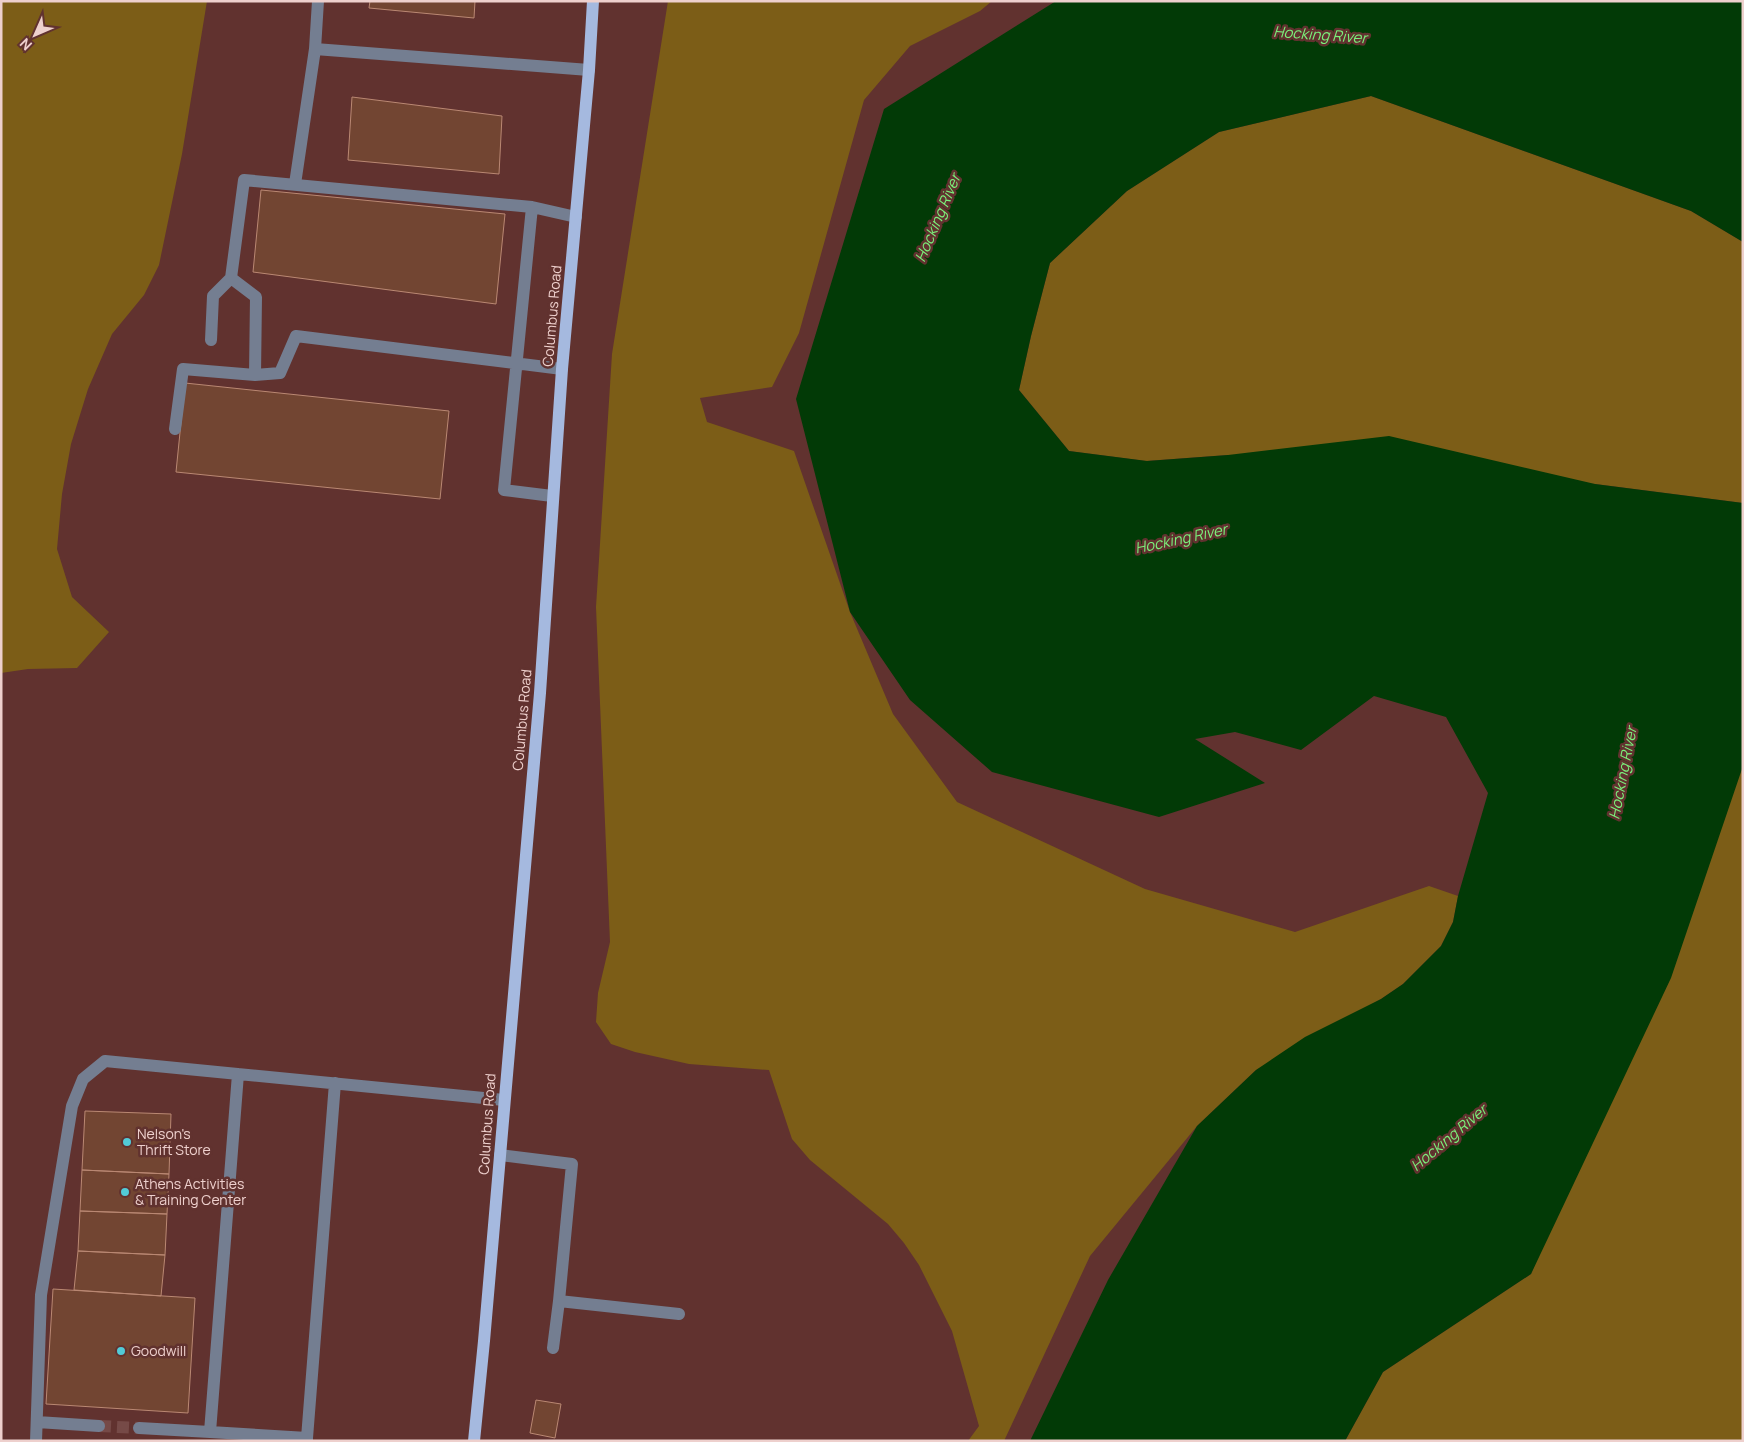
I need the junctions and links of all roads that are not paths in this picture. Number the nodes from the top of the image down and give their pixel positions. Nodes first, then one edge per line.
1 (318, 1) edge
2 (593, 1) edge
3 (315, 49) junction
4 (589, 70) junction
5 (295, 184) junction
6 (532, 207) junction
7 (576, 217) junction
8 (231, 278) junction
9 (210, 340) dead end
10 (516, 364) junction
11 (562, 369) junction
12 (255, 375) junction
13 (176, 429) dead end
14 (552, 496) junction
15 (238, 1074) junction
16 (335, 1083) junction
17 (504, 1100) junction
18 (500, 1155) junction
19 (559, 1301) junction
20 (679, 1314) dead end
21 (553, 1348) dead end
22 (37, 1422) junction
23 (99, 1426) tunnel mouth
24 (138, 1428) tunnel mouth
25 (210, 1432) junction
26 (307, 1440) edge
27 (36, 1441) edge
28 (474, 1441) edge

1 - 3 lane
2 - 4 main road, Columbus Road
3 - 4 lane
3 - 5 lane
4 - 7 main road, Columbus Road
5 - 6 lane
5 - 8 lane
6 - 7 lane
6 - 10 lane
7 - 11 main road, Columbus Road
8 - 9 lane
8 - 12 lane
10 - 11 lane
10 - 12 lane
10 - 14 lane
11 - 14 main road, Columbus Road
12 - 13 lane
14 - 17 main road, Columbus Road
15 - 16 lane
15 - 22 lane
15 - 25 lane
16 - 17 lane
16 - 26 lane
17 - 18 main road, Columbus Road
18 - 19 lane
18 - 28 main road, Columbus Road
19 - 20 lane
19 - 21 lane
22 - 23 lane
22 - 27 lane
24 - 25 lane
25 - 26 lane

